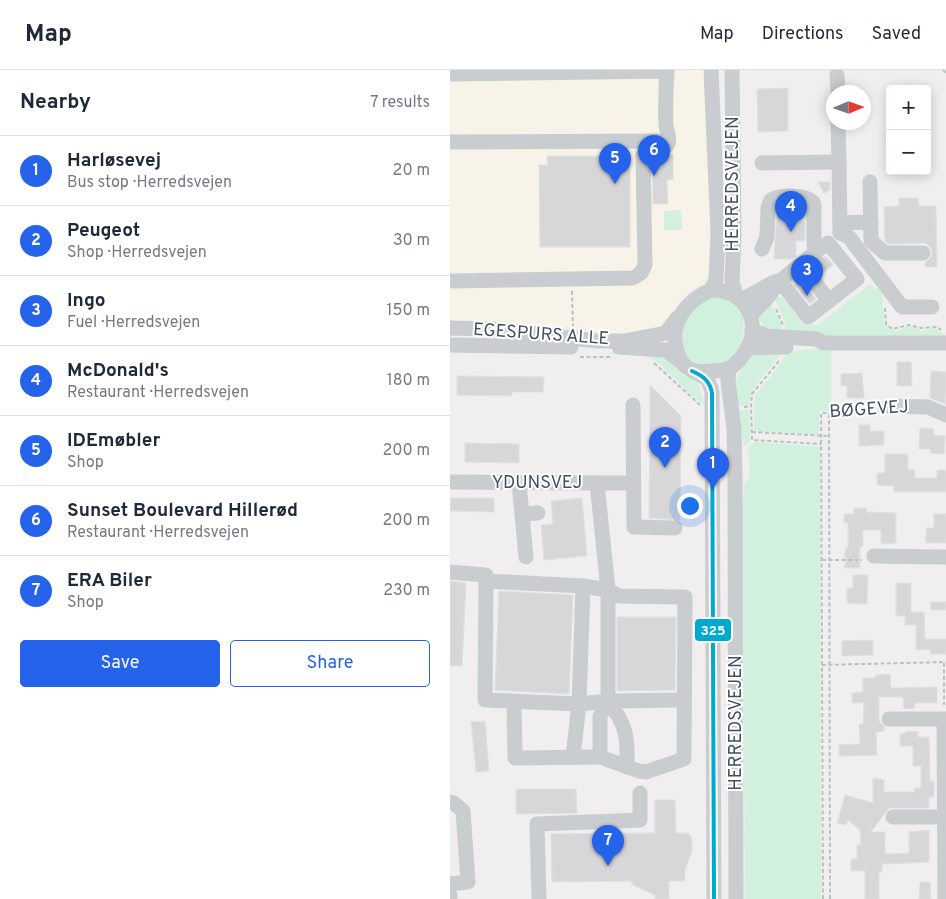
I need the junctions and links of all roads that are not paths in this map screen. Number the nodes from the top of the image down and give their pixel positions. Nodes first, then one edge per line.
1 (711, 70) edge
2 (732, 70) edge
3 (450, 74) edge
4 (837, 75) dead end
5 (838, 85) edge
6 (838, 130) edge
7 (658, 141) dead end
8 (450, 142) edge
9 (839, 162) junction
10 (762, 163) dead end
11 (870, 182) dead end
12 (871, 222) junction
13 (840, 228) junction
14 (762, 249) dead end
15 (826, 251) junction
16 (923, 253) dead end
17 (807, 269) junction
18 (450, 281) edge
19 (780, 281) junction
20 (711, 290) junction
21 (739, 298) junction
22 (830, 300) junction
23 (932, 307) dead end
24 (681, 313) junction
25 (751, 322) junction
26 (450, 328) edge
27 (783, 343) junction
28 (946, 344) edge
29 (450, 345) edge
30 (747, 348) junction
31 (680, 361) junction
32 (729, 368) junction
33 (692, 371) junction
34 (633, 405) dead end
35 (888, 406) road end
36 (946, 415) edge
37 (450, 482) edge
38 (519, 483) junction
39 (597, 483) junction
40 (634, 483) junction
41 (538, 513) dead end
42 (522, 514) junction
43 (675, 528) dead end
44 (874, 556) road end
45 (526, 557) dead end
46 (946, 557) edge
47 (450, 572) edge
48 (486, 582) junction
49 (582, 586) junction
50 (608, 590) junction
51 (684, 700) junction
52 (608, 701) junction
53 (514, 702) junction
54 (579, 704) junction
55 (945, 719) edge
56 (889, 720) dead end
57 (573, 757) junction
58 (600, 757) junction
59 (627, 766) junction
60 (640, 793) dead end
61 (450, 802) edge
62 (945, 816) edge
63 (893, 817) dead end
64 (450, 884) edge
65 (450, 895) edge
66 (450, 899) edge
67 (539, 899) edge
68 (714, 899) edge
69 (736, 899) edge
70 (945, 899) edge

1 - 20 street, HERREDSVEJEN
2 - 21 street, HERREDSVEJEN
3 - 18 street
4 - 5 street
6 - 9 street
7 - 8 street
9 - 10 street
9 - 13 street
11 - 12 street
12 - 13 street
12 - 16 street
13 - 15 street
13 - 23 street
14 - 15 street
15 - 17 street
15 - 22 street
17 - 19 street
17 - 22 street
19 - 21 street
19 - 22 street
19 - 25 street
20 - 21 street
20 - 24 street
21 - 25 street
24 - 26 street, EGESPURS ALLE
24 - 31 street
25 - 27 street
25 - 30 street
27 - 28 street
27 - 30 street
29 - 31 street, EGESPURS ALLE
30 - 32 street
31 - 33 street
32 - 33 street
32 - 69 street, HERREDSVEJEN
33 - 68 street, HERREDSVEJEN
34 - 40 street
35 - 36 street, BØGEVEJ
37 - 38 street, YDUNSVEJ
38 - 39 street, YDUNSVEJ
38 - 42 street
39 - 40 street
39 - 50 street, YDUNSVEJ
40 - 43 street
41 - 42 street
42 - 45 street
44 - 46 street
47 - 48 street
48 - 49 street
48 - 53 street
49 - 50 street
49 - 54 street
50 - 51 street
50 - 52 street, YDUNSVEJ
51 - 52 street
51 - 59 street
52 - 54 street
52 - 58 street
52 - 59 street
53 - 54 street
53 - 57 street
54 - 57 street
55 - 56 street
55 - 62 street
57 - 58 street
58 - 59 street
60 - 67 street
61 - 64 street
62 - 63 street
62 - 70 street
65 - 66 street

